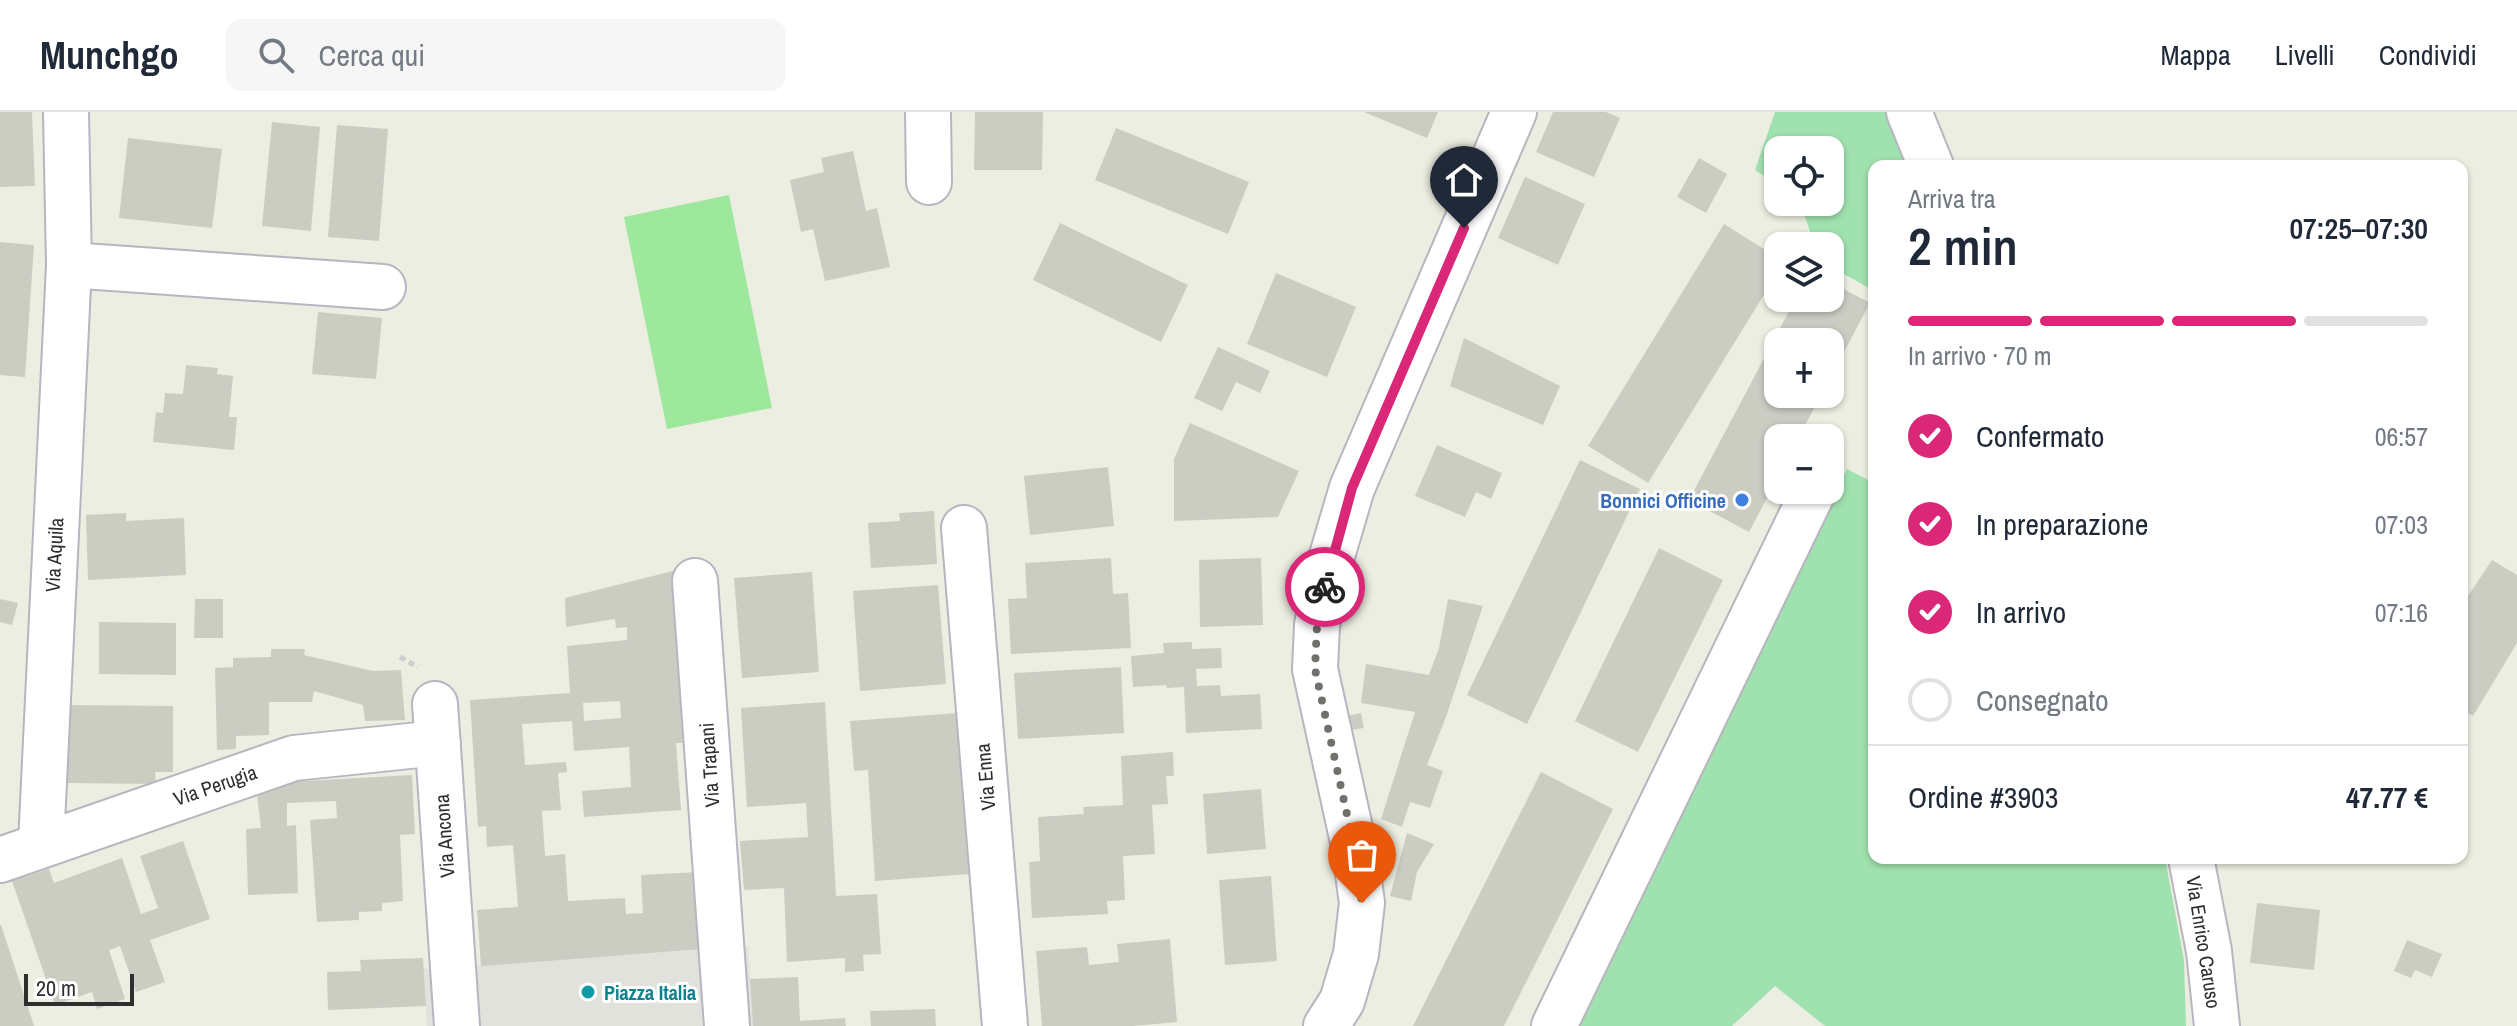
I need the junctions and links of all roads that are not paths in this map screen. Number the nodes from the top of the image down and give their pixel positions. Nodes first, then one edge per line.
1 (66, 112) edge
2 (928, 112) edge
3 (1514, 112) edge
4 (1909, 112) edge
5 (1929, 160) edge
6 (929, 182) dead end
7 (69, 265) junction
8 (383, 287) dead end
9 (1807, 504) edge
10 (964, 528) dead end
11 (695, 581) dead end
12 (436, 724) joint
13 (41, 844) junction
14 (0, 860) edge
15 (2192, 864) edge
16 (457, 1026) edge
17 (727, 1026) edge
18 (1005, 1026) edge
19 (1326, 1026) edge
20 (1554, 1026) edge
21 (2217, 1026) edge

1 - 7 street, Via Aquila
2 - 6 street
3 - 19 street
4 - 5 street
7 - 8 street
7 - 13 street, Via Aquila
9 - 20 street
10 - 18 street, Via Enna
11 - 17 street, Via Trapani
12 - 13 street, Via Perugia
12 - 16 street, Via Ancona
13 - 14 street, Via Perugia
15 - 21 street, Via Enrico Caruso

